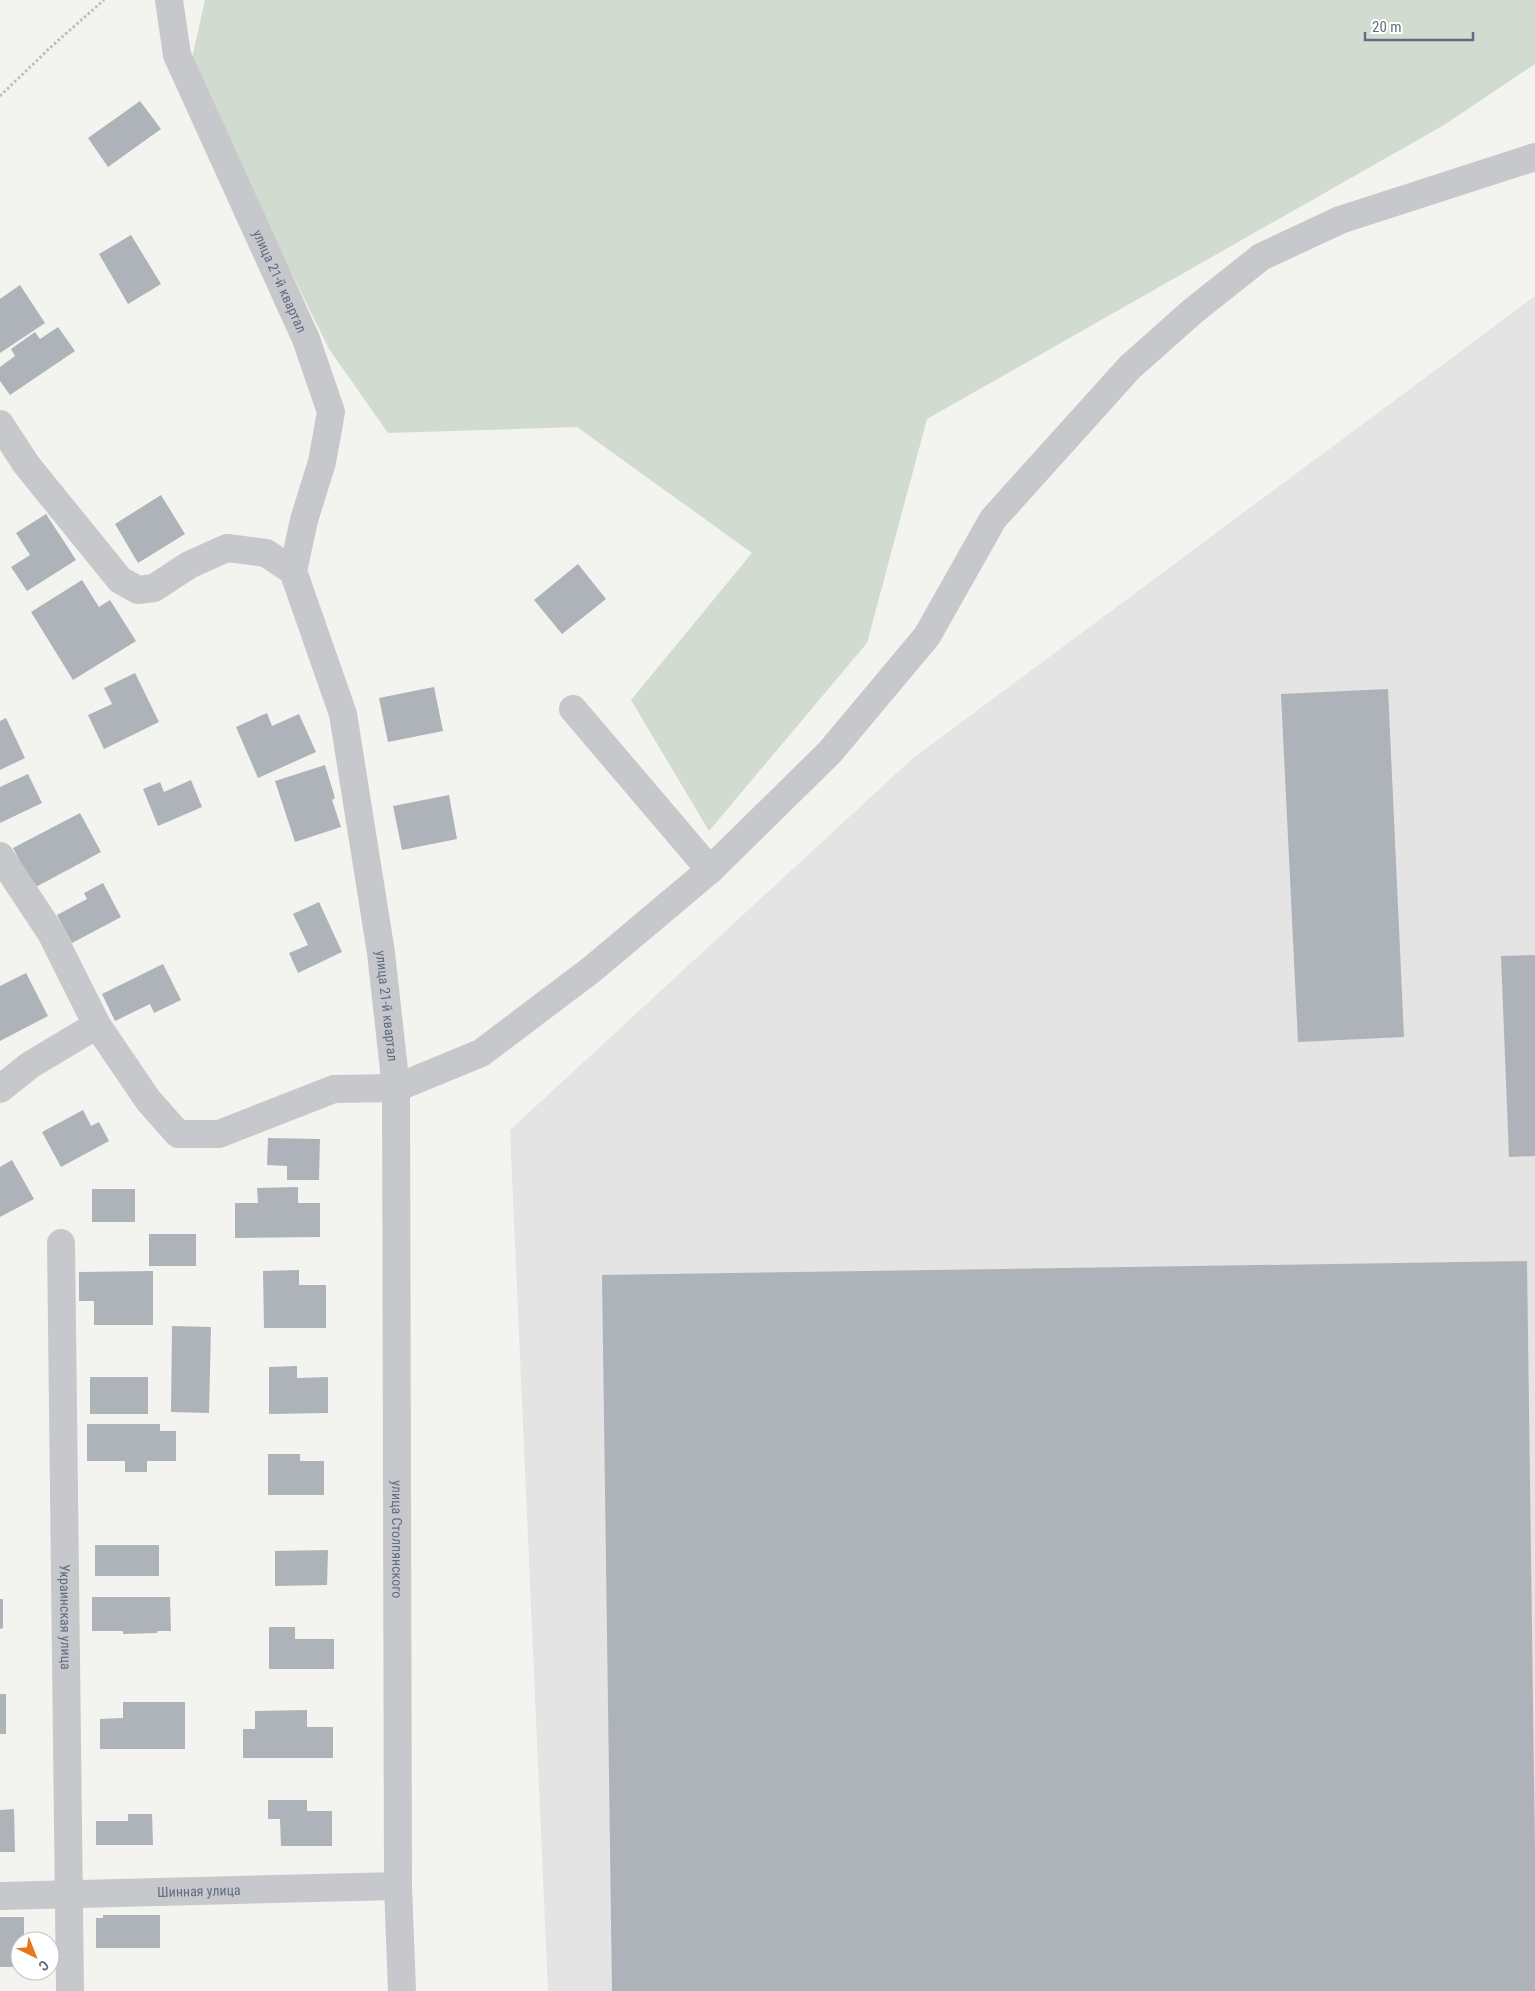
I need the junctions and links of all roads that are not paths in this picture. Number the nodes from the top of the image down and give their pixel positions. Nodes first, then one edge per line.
1 (169, 0) edge
2 (1535, 156) edge
3 (0, 424) edge
4 (293, 571) junction
5 (573, 709) dead end
6 (0, 856) edge
7 (710, 870) junction
8 (96, 1025) junction
9 (396, 1088) junction
10 (0, 1089) edge
11 (61, 1244) dead end
12 (398, 1886) junction
13 (69, 1893) junction
14 (0, 1896) edge
15 (70, 1991) edge
16 (402, 1991) edge

1 - 4 street, улица 21-й квартал
2 - 7 street
3 - 4 street
4 - 9 street, улица 21-й квартал
5 - 7 street
6 - 8 street
7 - 9 street
8 - 9 street
8 - 10 street
9 - 12 street, улица Столпянского
11 - 13 street, Украинская улица
12 - 13 street, Шинная улица
12 - 16 street, улица Столпянского
13 - 14 street, Шинная улица
13 - 15 street, Украинская улица

